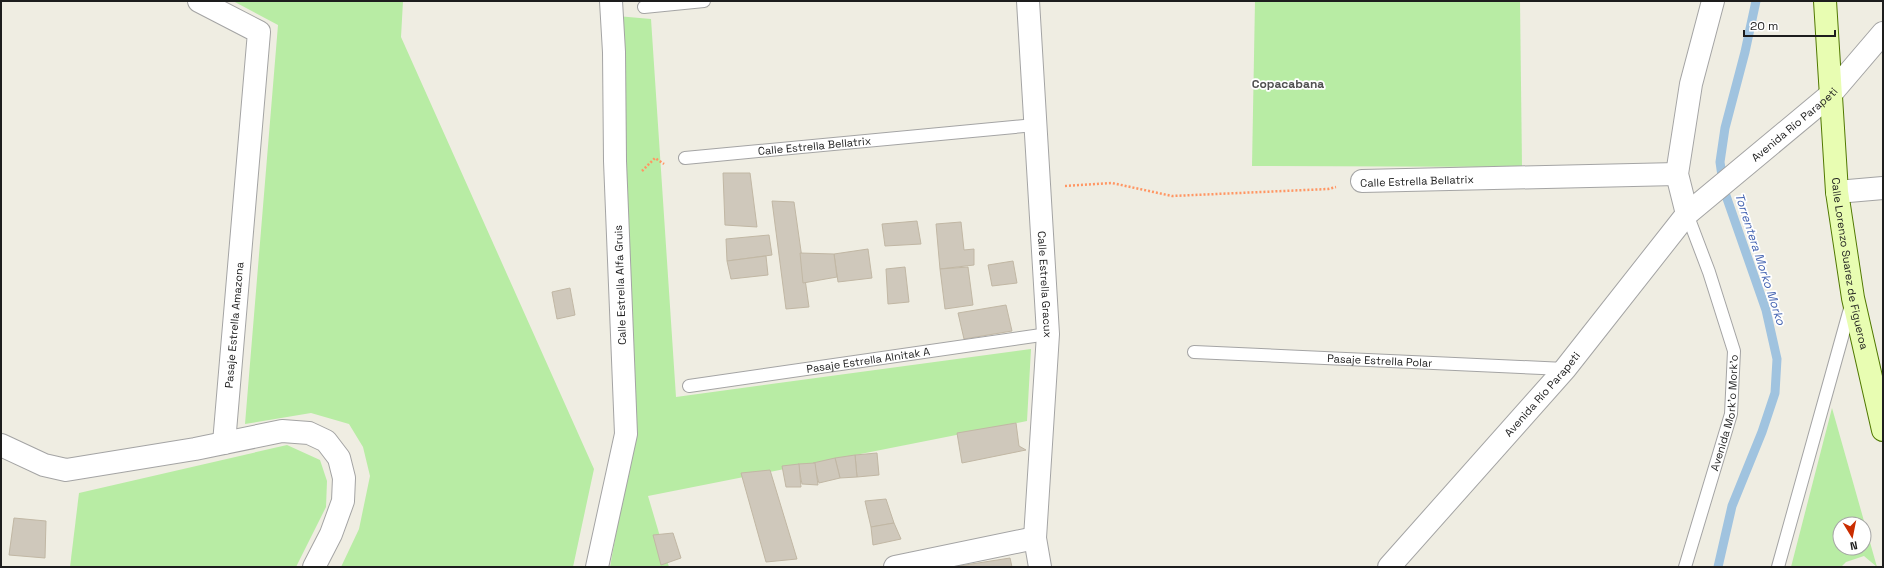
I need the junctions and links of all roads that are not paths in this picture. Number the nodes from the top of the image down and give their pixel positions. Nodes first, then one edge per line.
1 (198, 1) edge
2 (611, 1) edge
3 (704, 1) edge
4 (1028, 1) edge
5 (1713, 1) edge
6 (1825, 1) edge
7 (644, 7) dead end
8 (1883, 33) edge
9 (1830, 95) junction
10 (1035, 125) junction
11 (685, 158) road end
12 (1677, 174) junction
13 (1362, 181) road end
14 (1883, 188) edge
15 (1838, 192) junction
16 (1687, 214) junction
17 (1853, 298) junction
18 (1048, 334) junction
19 (1194, 352) dead end
20 (1565, 369) junction
21 (689, 386) dead end
22 (1883, 430) edge
23 (224, 443) junction
24 (1, 445) edge
25 (1035, 538) junction
26 (314, 567) edge
27 (597, 567) edge
28 (895, 567) edge
29 (1040, 567) edge
30 (1389, 567) edge
31 (1685, 567) edge
32 (1778, 567) edge

1 - 23 street, Pasaje Estrella Amazona
2 - 27 street, Calle Estrella Alfa Gruis
3 - 7 lane
4 - 10 street, Calle Estrella Gracux
5 - 12 street
6 - 9 main road, Avenida Río Parapeti
8 - 9 street
9 - 15 main road, Calle Lorenzo Suarez de Figueroa
9 - 16 street, Avenida Río Parapeti
10 - 11 lane, Calle Estrella Bellatrix
10 - 18 street, Calle Estrella Gracux
12 - 13 street, Calle Estrella Bellatrix
12 - 16 street
14 - 15 street
15 - 17 main road, Calle Lorenzo Suarez de Figueroa
16 - 20 street, Avenida Río Parapeti
16 - 31 lane, Avenida Mork'o Mork'o
17 - 22 main road, Calle Lorenzo Suarez de Figueroa
17 - 32 lane
18 - 21 lane, Pasaje Estrella Alnitak A
18 - 25 street, Calle Estrella Gracux
19 - 20 lane, Pasaje Estrella Polar
20 - 30 street, Avenida Río Parapeti
23 - 24 street
23 - 26 street
25 - 28 street
25 - 29 street, Calle Estrella Gracux

